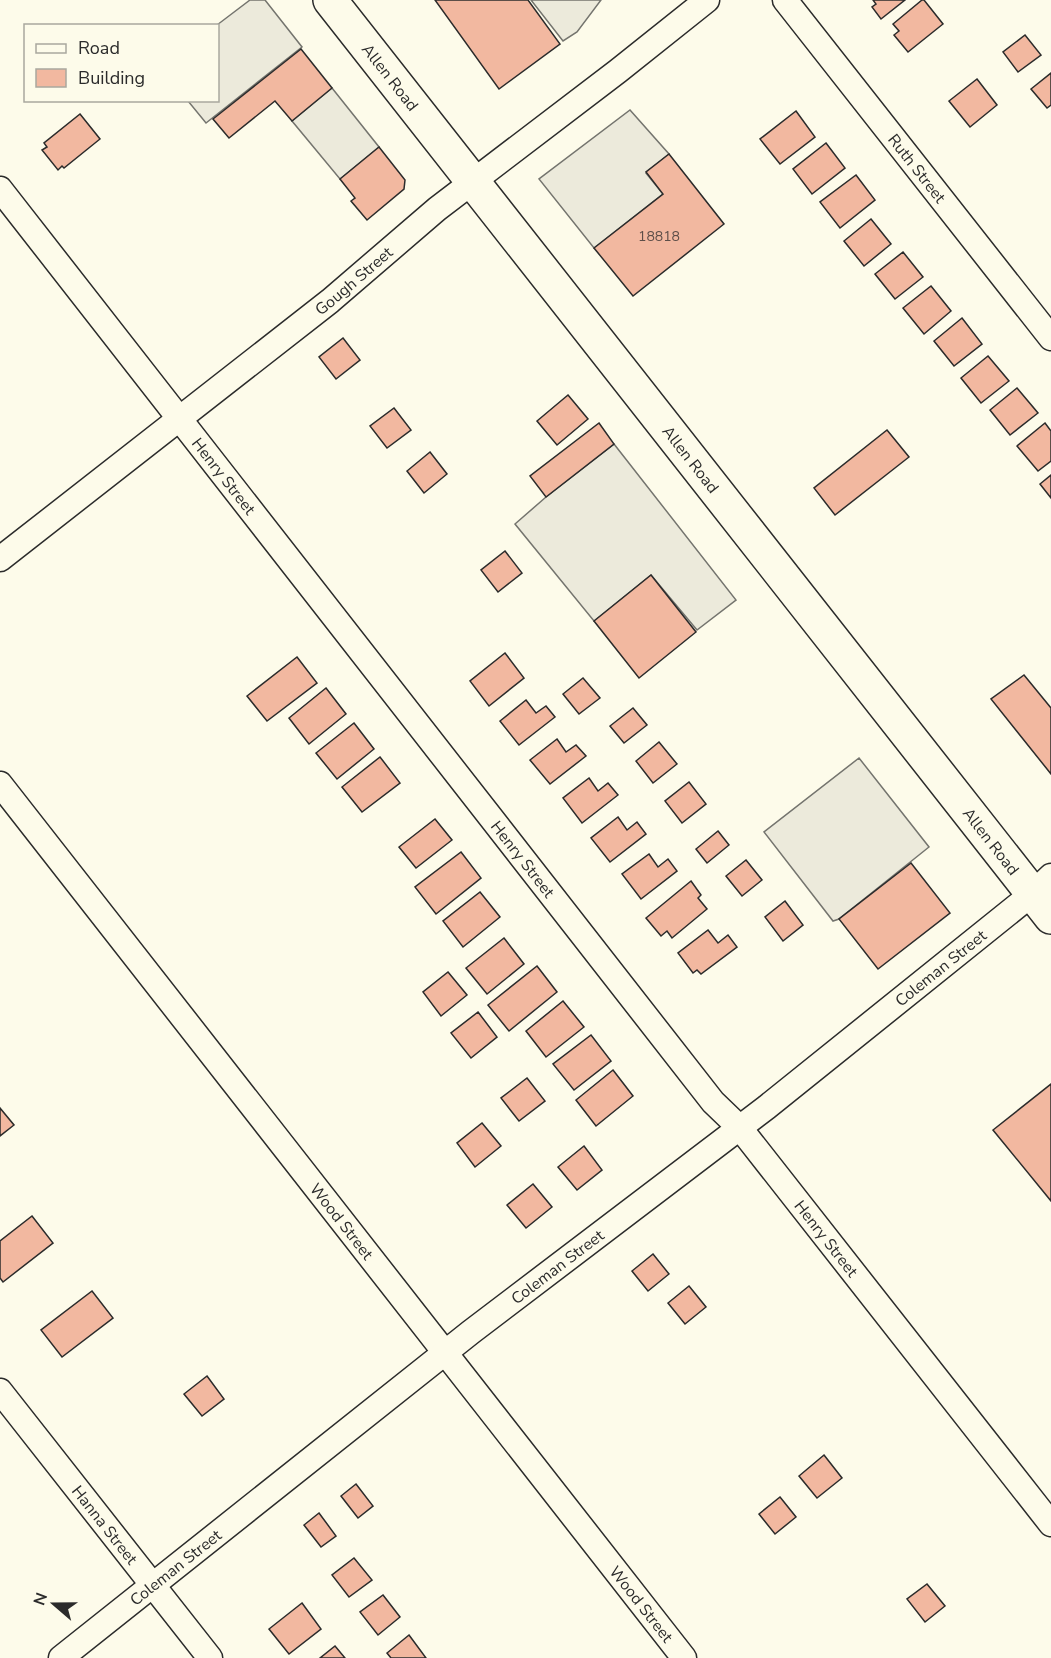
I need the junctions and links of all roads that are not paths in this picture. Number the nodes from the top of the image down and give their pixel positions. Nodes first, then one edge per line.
1 (330, 0) edge
2 (706, 0) edge
3 (785, 0) edge
4 (473, 183) junction
5 (0, 189) edge
6 (1051, 338) edge
7 (180, 418) junction
8 (0, 559) edge
9 (0, 784) edge
10 (1045, 896) edge
11 (740, 1128) junction
12 (445, 1353) junction
13 (0, 1391) edge
14 (1051, 1524) edge
15 (153, 1586) junction
16 (61, 1658) edge
17 (210, 1658) edge
18 (684, 1658) edge

1 - 4 main road, Allen Road
2 - 4 street, Gough Street
3 - 6 street, Ruth Street
4 - 7 street, Gough Street
4 - 10 main road, Allen Road
5 - 7 street, Henry Street
7 - 8 street, Gough Street
7 - 11 street, Henry Street
9 - 12 street, Wood Street
10 - 11 street, Coleman Street
11 - 12 street, Coleman Street
11 - 14 street, Henry Street
12 - 15 street, Coleman Street
12 - 18 street, Wood Street
13 - 15 street, Hanna Street
15 - 16 street, Coleman Street
15 - 17 street, Hanna Street

